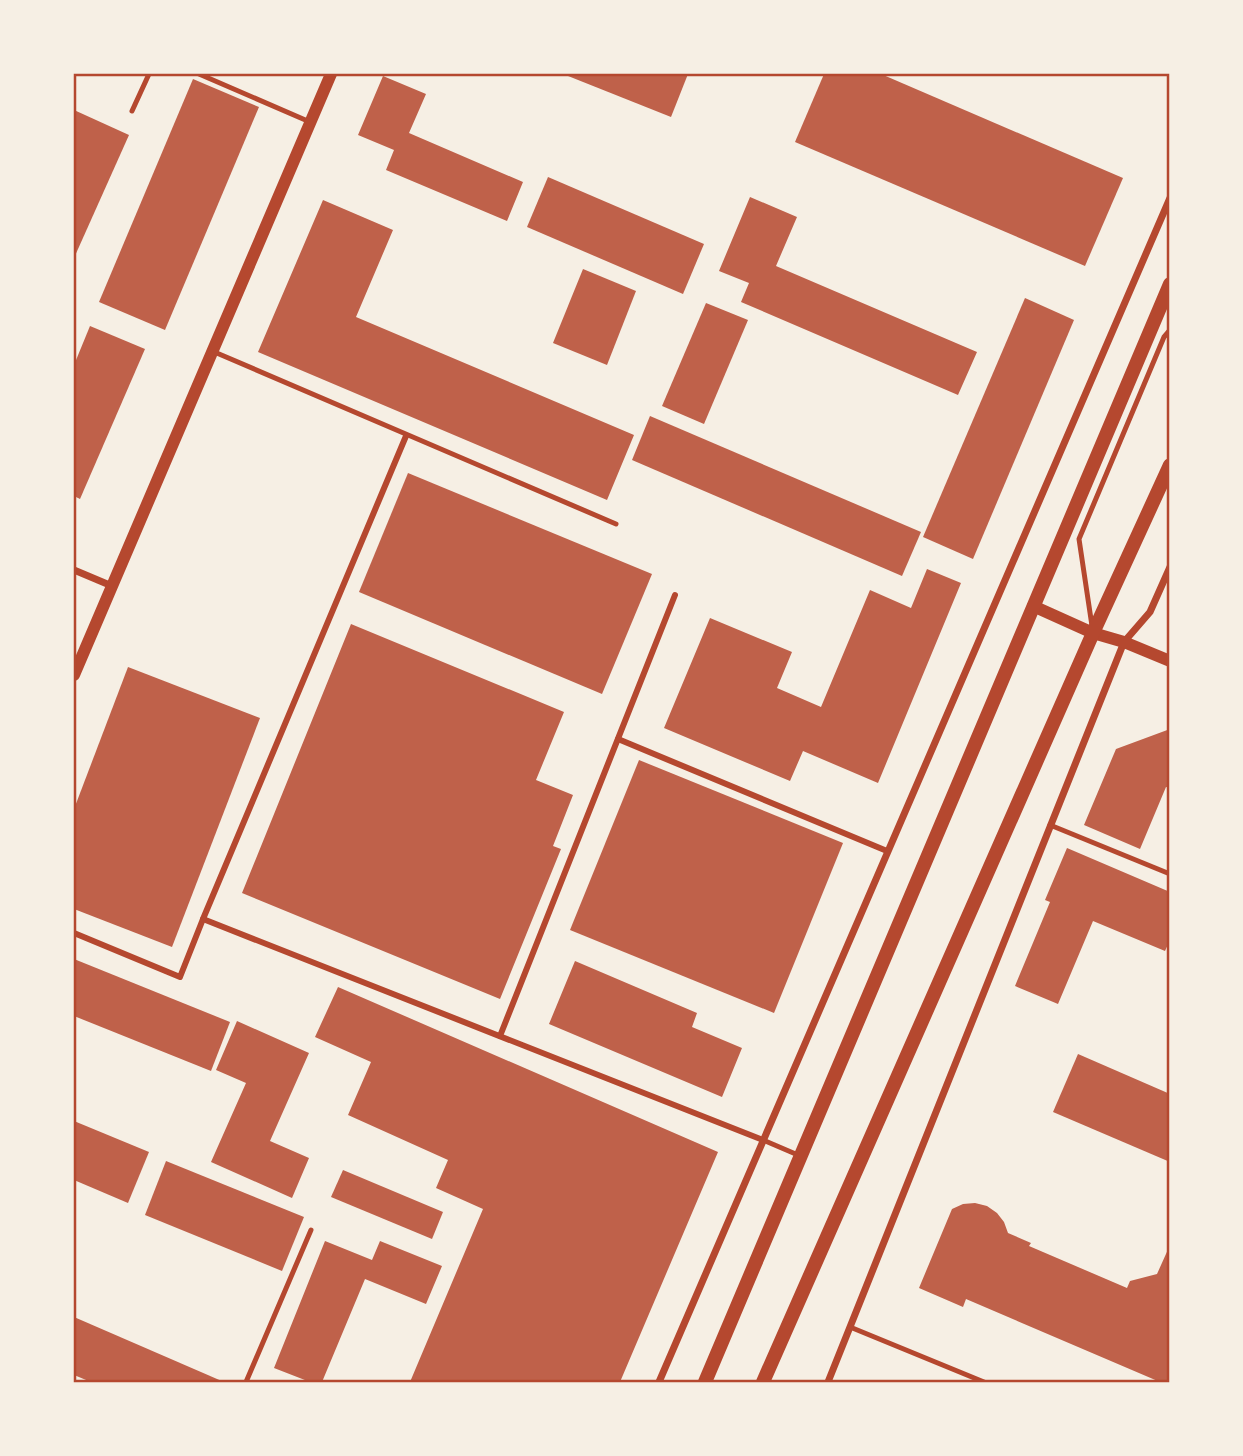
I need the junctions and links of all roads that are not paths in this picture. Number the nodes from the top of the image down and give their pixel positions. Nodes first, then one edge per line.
1 (149, 74) edge
2 (199, 74) edge
3 (331, 74) edge
4 (132, 111) dead end
5 (310, 122) junction
6 (1170, 198) edge
7 (1170, 284) edge
8 (1170, 304) edge
9 (1155, 317) junction
10 (1170, 330) edge
11 (212, 351) junction
12 (406, 436) junction
13 (1170, 465) edge
14 (616, 524) dead end
15 (1170, 567) edge
16 (74, 570) edge
17 (111, 586) junction
18 (675, 595) dead end
19 (1033, 607) junction
20 (1093, 633) junction
21 (1124, 642) junction
22 (1170, 661) edge
23 (74, 675) edge
24 (618, 738) junction
25 (1050, 825) junction
26 (887, 850) junction
27 (1170, 874) edge
28 (203, 919) junction
29 (74, 933) edge
30 (500, 1036) junction
31 (763, 1140) junction
32 (801, 1157) junction
33 (311, 1230) dead end
34 (850, 1327) junction
35 (246, 1382) edge
36 (659, 1382) edge
37 (705, 1382) edge
38 (763, 1382) edge
39 (828, 1382) edge
40 (984, 1382) edge

1 - 4 lane
2 - 5 lane
3 - 5 street
5 - 11 street
6 - 26 street
7 - 9 main road
8 - 9 lane
9 - 19 main road
10 - 20 lane
11 - 12 lane
11 - 17 street
12 - 14 lane
12 - 28 street
13 - 20 main road
15 - 21 street
16 - 17 street
17 - 23 street
18 - 24 street
19 - 20 street
19 - 32 main road
20 - 21 street
20 - 38 main road
21 - 22 street
21 - 25 street
24 - 26 street
24 - 30 street
25 - 27 lane
25 - 34 street
26 - 31 street
28 - 29 street
28 - 30 street
30 - 31 street
31 - 32 lane
31 - 36 street
32 - 37 main road
33 - 35 lane
34 - 39 street
34 - 40 lane

